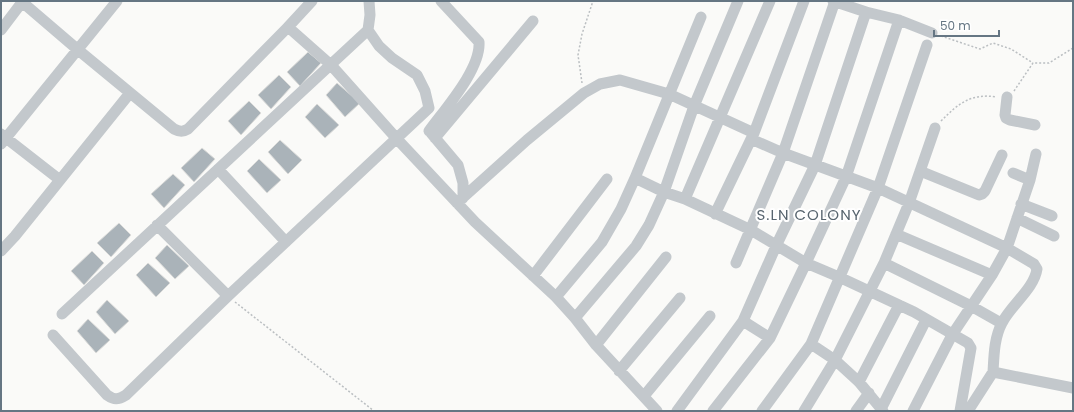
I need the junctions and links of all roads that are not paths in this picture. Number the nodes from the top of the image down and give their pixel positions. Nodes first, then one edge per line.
1 (22, 1) edge
2 (116, 1) edge
3 (312, 1) edge
4 (369, 1) edge
5 (441, 1) edge
6 (738, 1) edge
7 (770, 1) edge
8 (804, 1) edge
9 (834, 1) edge
10 (866, 12) junction
11 (701, 17) dead end
12 (899, 20) junction
13 (533, 21) dead end
14 (288, 27) junction
15 (1, 30) edge
16 (368, 30) junction
17 (932, 33) road end
18 (927, 45) dead end
19 (77, 49) junction
20 (331, 65) junction
21 (130, 93) junction
22 (669, 94) junction
23 (1007, 96) road end
24 (694, 106) junction
25 (721, 118) junction
26 (1035, 125) dead end
27 (935, 128) road end
28 (430, 133) junction
29 (752, 136) junction
30 (3, 139) edge
31 (397, 139) junction
32 (783, 153) junction
33 (1036, 154) dead end
34 (1002, 155) dead end
35 (815, 165) junction
36 (218, 170) junction
37 (920, 171) junction
38 (1013, 173) dead end
39 (846, 176) junction
40 (635, 178) junction
41 (607, 179) dead end
42 (60, 180) junction
43 (1030, 180) junction
44 (878, 188) junction
45 (664, 192) junction
46 (460, 200) junction
47 (685, 200) junction
48 (909, 203) junction
49 (1021, 204) junction
50 (715, 214) junction
51 (1052, 216) dead end
52 (1017, 218) junction
53 (157, 225) junction
54 (751, 230) junction
55 (896, 234) junction
56 (1054, 236) dead end
57 (286, 242) junction
58 (776, 246) junction
59 (1007, 248) junction
60 (1, 251) edge
61 (666, 257) dead end
62 (736, 262) dead end
63 (806, 263) junction
64 (884, 263) junction
65 (992, 275) junction
66 (533, 276) junction
67 (839, 277) junction
68 (869, 291) junction
69 (228, 296) junction
70 (556, 297) junction
71 (680, 298) dead end
72 (899, 305) junction
73 (971, 306) junction
74 (62, 314) dead end
75 (710, 316) dead end
76 (575, 318) junction
77 (926, 320) junction
78 (743, 321) junction
79 (1002, 323) junction
80 (53, 335) dead end
81 (952, 335) junction
82 (770, 338) junction
83 (811, 344) junction
84 (596, 345) junction
85 (835, 360) junction
86 (619, 371) junction
87 (993, 372) junction
88 (859, 382) junction
89 (1073, 388) edge
90 (869, 393) junction
91 (644, 396) junction
92 (882, 410) edge
93 (657, 411) edge
94 (677, 411) edge
95 (713, 411) edge
96 (762, 411) edge
97 (804, 411) edge
98 (856, 411) edge
99 (913, 411) edge
100 (960, 411) edge
101 (968, 411) edge

1 - 15 street
1 - 19 street
2 - 19 street
3 - 14 street
4 - 16 street
5 - 28 street
6 - 24 street
7 - 25 street
8 - 29 street
9 - 10 street
9 - 32 street
10 - 12 street
10 - 35 street
11 - 22 street
12 - 17 street
12 - 39 street
13 - 28 street
14 - 20 street
14 - 21 street
16 - 20 street
16 - 31 street
18 - 44 street
19 - 21 street
19 - 30 street
20 - 31 street
20 - 36 street
21 - 42 street
22 - 24 street
22 - 40 street
22 - 46 street
23 - 26 street
24 - 25 street
24 - 45 street
25 - 29 street
25 - 47 street
27 - 37 street
28 - 46 street
29 - 32 street
29 - 50 street
30 - 42 street
31 - 46 street
31 - 57 street
32 - 35 street
32 - 54 street
33 - 43 street
34 - 37 street
35 - 39 street
35 - 58 street
36 - 53 street
36 - 57 street
37 - 48 street
38 - 43 street
39 - 44 street
39 - 63 street
40 - 45 street
40 - 70 street
41 - 66 street
42 - 60 street
43 - 49 street
44 - 48 street
44 - 67 street
45 - 47 street
45 - 76 street
46 - 66 street
47 - 50 street
48 - 55 street
48 - 59 street
49 - 51 street
49 - 52 street
50 - 54 street
52 - 56 street
52 - 59 street
53 - 69 street
53 - 74 street
54 - 58 street
54 - 62 street
55 - 64 street
55 - 65 street
57 - 69 street
58 - 63 street
58 - 78 street
59 - 65 street
59 - 79 street
61 - 84 street
63 - 67 street
63 - 82 street
64 - 68 street
64 - 73 street
65 - 73 street
66 - 70 street
67 - 68 street
67 - 83 street
68 - 72 street
68 - 85 street
69 - 80 street
70 - 76 street
71 - 86 street
72 - 77 street
72 - 88 street
73 - 79 street
73 - 81 street
75 - 91 street
76 - 84 street
77 - 81 street
77 - 92 street
78 - 82 street
78 - 94 street
79 - 87 street
81 - 99 street
81 - 100 street
82 - 95 street
83 - 85 street
83 - 96 street
84 - 86 street
85 - 88 street
85 - 97 street
86 - 91 street
87 - 89 street
87 - 101 street
88 - 90 street
90 - 92 street
90 - 98 street
91 - 93 street

